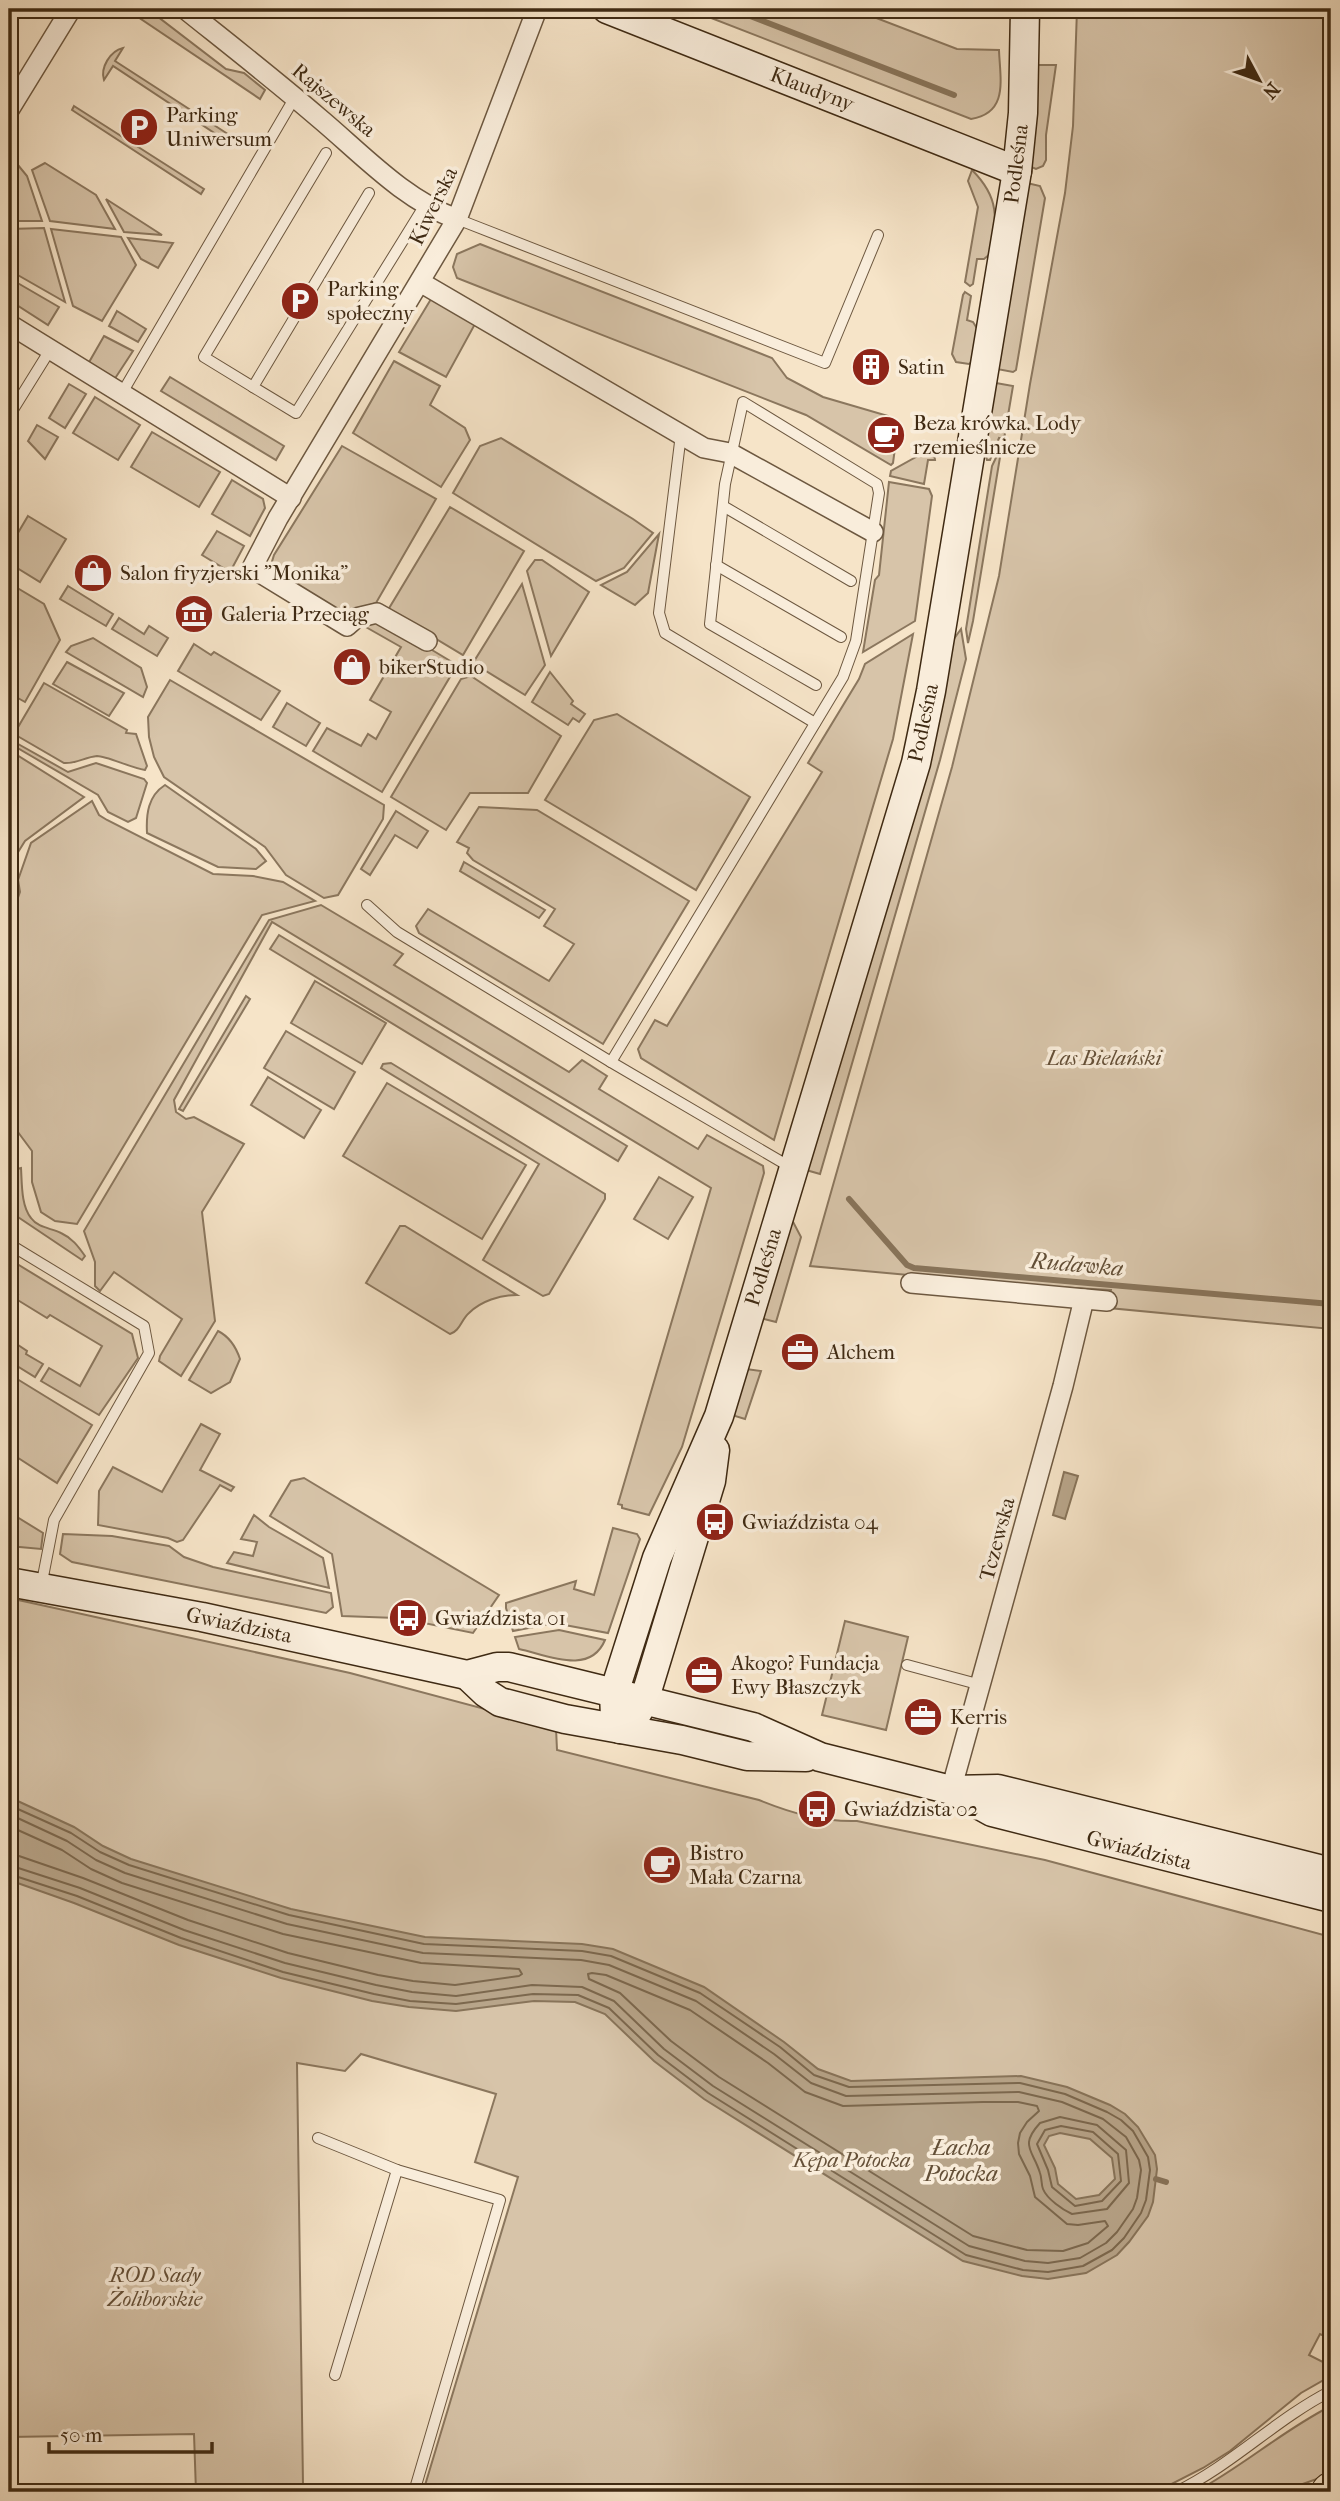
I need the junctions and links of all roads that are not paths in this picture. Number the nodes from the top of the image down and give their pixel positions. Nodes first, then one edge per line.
1 (71, 9) edge
2 (185, 9) edge
3 (537, 9) edge
4 (607, 9) edge
5 (1025, 9) edge
6 (295, 97) junction
7 (9, 110) edge
8 (326, 153) dead end
9 (1017, 171) junction
10 (369, 192) dead end
11 (425, 205) junction
12 (457, 219) junction
13 (878, 235) dead end
14 (420, 282) junction
15 (9, 324) edge
16 (50, 350) junction
17 (253, 387) junction
18 (121, 393) junction
19 (9, 416) edge
20 (681, 434) junction
21 (730, 453) junction
22 (291, 498) junction
23 (723, 506) junction
24 (873, 532) junction
25 (716, 565) junction
26 (851, 581) dead end
27 (841, 637) dead end
28 (428, 641) dead end
29 (816, 685) dead end
30 (816, 723) junction
31 (367, 905) dead end
32 (611, 1062) junction
33 (793, 1168) junction
34 (9, 1244) edge
35 (911, 1283) dead end
36 (1084, 1299) junction
37 (1107, 1301) dead end
38 (719, 1416) junction
39 (9, 1582) edge
40 (41, 1587) junction
41 (907, 1665) dead end
42 (467, 1675) junction
43 (981, 1685) junction
44 (614, 1693) junction
45 (644, 1701) junction
46 (621, 1729) junction
47 (820, 1758) junction
48 (951, 1790) junction
49 (1331, 1872) edge
50 (1331, 1899) edge
51 (318, 2138) dead end
52 (397, 2169) junction
53 (335, 2375) dead end
54 (1331, 2391) edge
55 (414, 2492) edge
56 (1176, 2492) edge

1 - 7 street
2 - 6 street, Rajszewska
3 - 12 street, Kiwerska
4 - 9 street, Klaudyny
5 - 9 street, Podleśna
6 - 11 street, Rajszewska
6 - 18 lane
8 - 17 lane
9 - 33 street, Podleśna
10 - 17 lane
11 - 12 street, Rajszewska
11 - 17 lane
12 - 13 lane
12 - 14 street, Kiwerska
14 - 20 street
14 - 22 street, Kiwerska
15 - 16 street
16 - 18 street
16 - 19 lane
18 - 22 street
20 - 21 street
20 - 30 lane
21 - 23 lane
21 - 24 street
21 - 24 lane
22 - 28 street, Kiwerska
23 - 25 lane
23 - 26 lane
24 - 30 lane
25 - 27 lane
25 - 29 lane
30 - 32 lane
31 - 32 lane
32 - 33 lane
33 - 38 street, Podleśna
34 - 40 lane
35 - 36 street
36 - 37 street
36 - 43 street, Tczewska
38 - 44 street, Podleśna
38 - 45 street, Podleśna
39 - 40 street, Gwiaździsta
40 - 42 street, Gwiaździsta
41 - 43 lane
42 - 44 street, Gwiaździsta
42 - 46 street, Gwiaździsta
43 - 48 street, Tczewska
44 - 45 street, Gwiaździsta
44 - 46 street, Podleśna
45 - 46 street, Podleśna
45 - 47 street, Gwiaździsta
46 - 47 street, Gwiaździsta
47 - 48 street, Gwiaździsta
48 - 49 street, Gwiaździsta
48 - 50 street, Gwiaździsta
51 - 52 lane
52 - 53 lane
52 - 55 lane
54 - 56 lane

